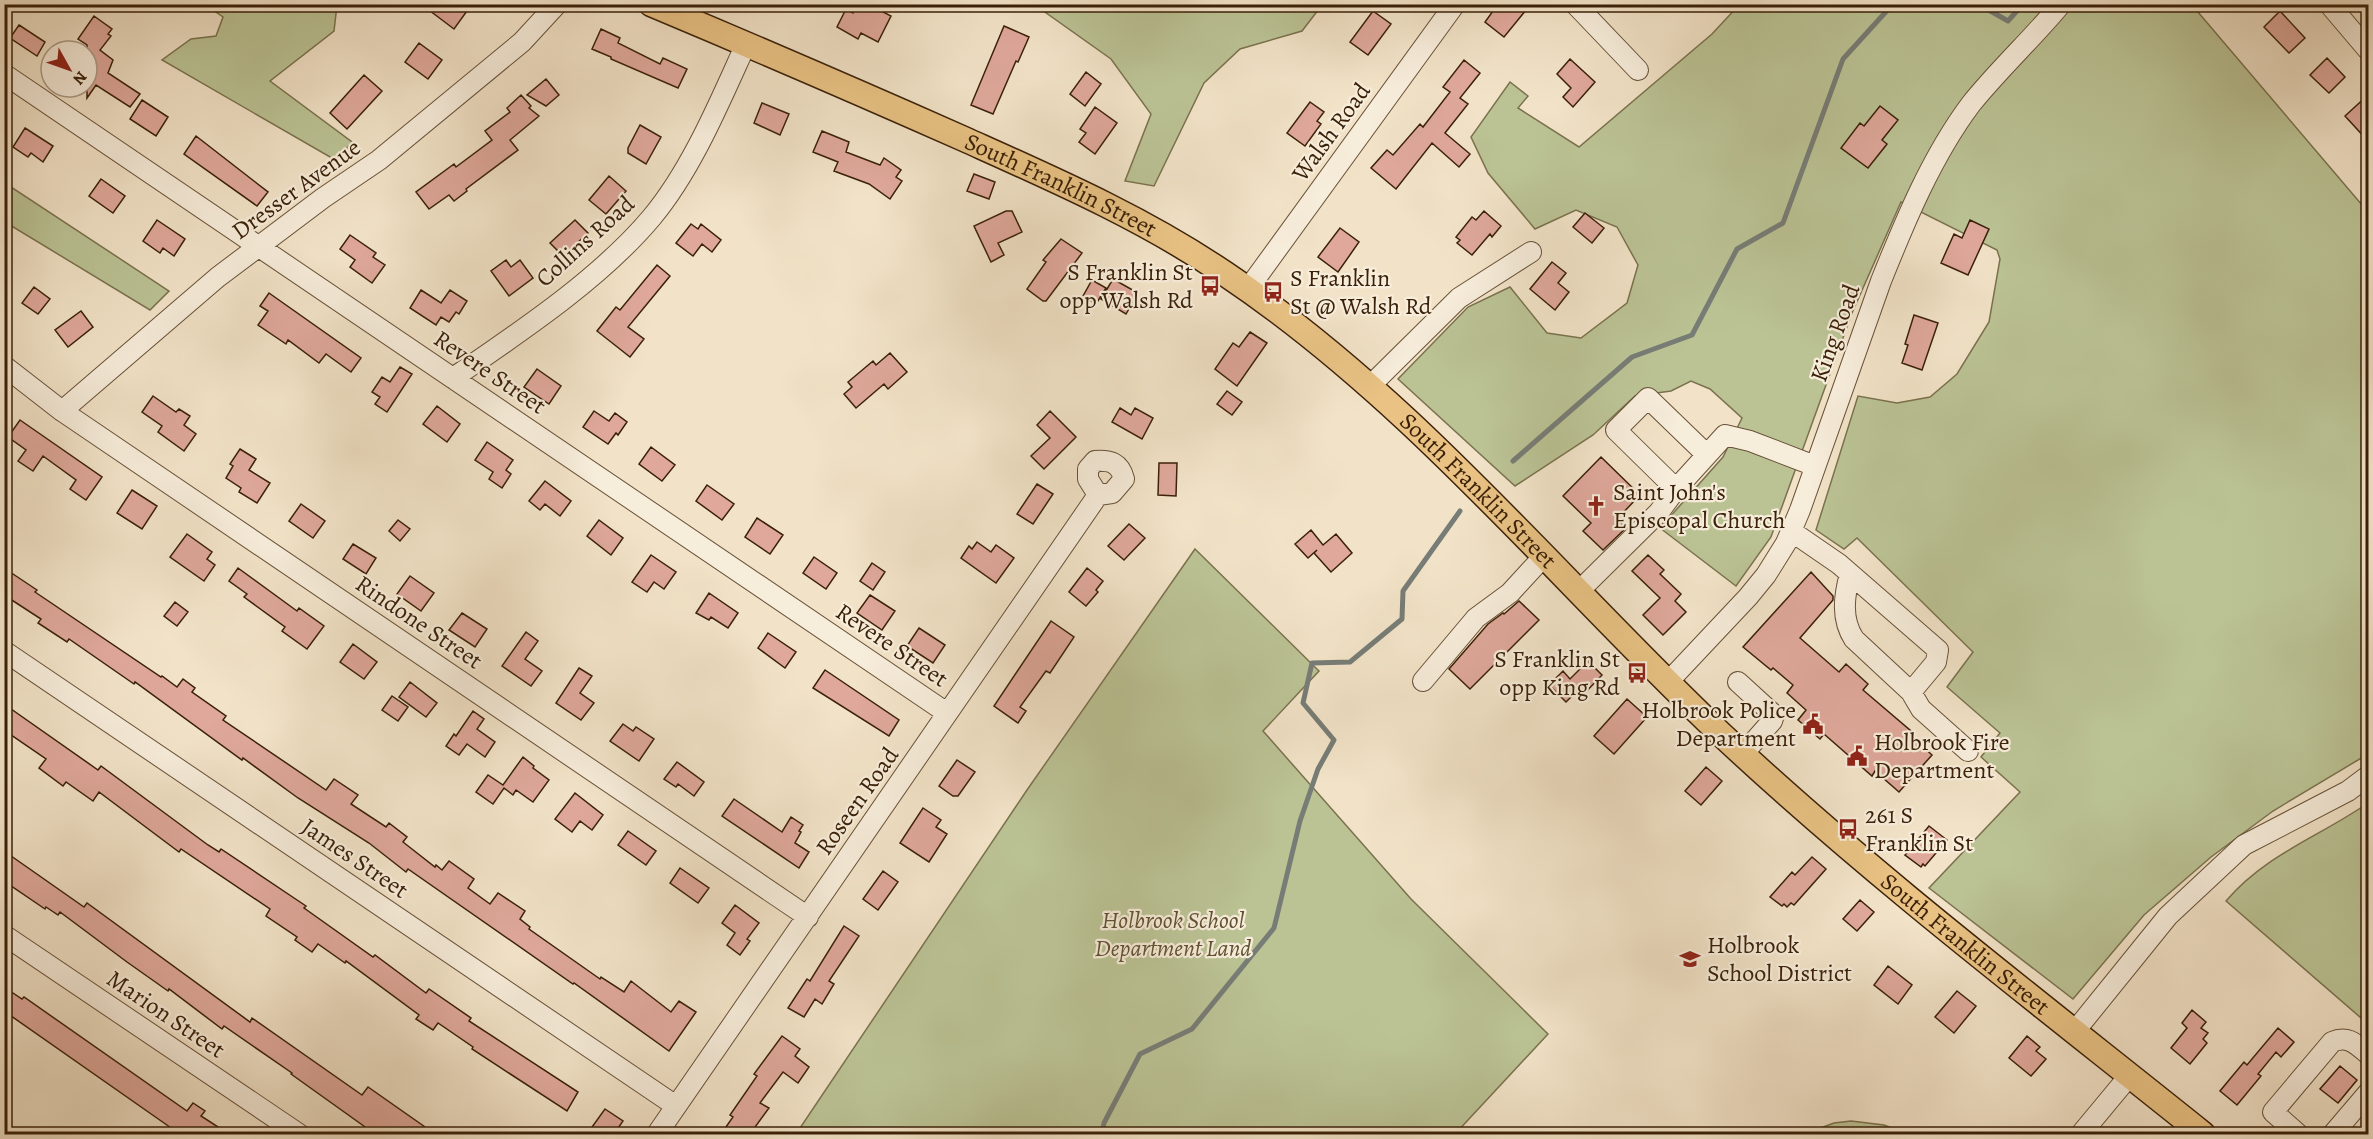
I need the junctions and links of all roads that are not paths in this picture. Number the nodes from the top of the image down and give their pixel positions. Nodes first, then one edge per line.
1 (557, 4) edge
2 (1455, 4) edge
3 (2061, 4) edge
4 (2329, 4) edge
5 (652, 5) edge
6 (1577, 5) edge
7 (746, 44) junction
8 (2368, 50) edge
9 (1638, 70) dead end
10 (4, 74) edge
11 (259, 247) junction
12 (1531, 252) dead end
13 (1248, 289) junction
14 (4, 366) edge
15 (453, 378) junction
16 (1370, 386) junction
17 (62, 411) junction
18 (1707, 455) junction
19 (1815, 466) junction
20 (1676, 489) junction
21 (1098, 495) dead end
22 (1791, 531) junction
23 (1544, 556) junction
24 (1850, 574) junction
25 (1579, 591) junction
26 (4, 651) edge
27 (1423, 681) dead end
28 (1668, 682) junction
29 (1738, 682) dead end
30 (1911, 692) junction
31 (947, 713) junction
32 (1968, 751) dead end
33 (1743, 754) junction
34 (2368, 776) edge
35 (808, 917) junction
36 (4, 935) edge
37 (2075, 1031) junction
38 (2368, 1054) edge
39 (2130, 1075) junction
40 (2368, 1094) edge
41 (676, 1106) junction
42 (299, 1134) edge
43 (657, 1134) edge
44 (2081, 1134) edge
45 (2203, 1134) edge
46 (2297, 1134) edge
47 (2333, 1134) edge

1 - 11 street, Dresser Avenue
2 - 13 street, Walsh Road
3 - 19 street, King Road
4 - 8 street
5 - 7 main road, South Franklin Street
6 - 9 street
7 - 13 main road, South Franklin Street
7 - 15 street, Collins Road
10 - 11 street, Revere Street
11 - 15 street, Revere Street
11 - 17 street, Dresser Avenue
12 - 16 street
13 - 16 main road, South Franklin Street
14 - 17 street, Rindone Street
15 - 31 street, Revere Street
16 - 23 main road, South Franklin Street
17 - 35 street, Rindone Street
18 - 19 street
18 - 20 street
18 - 20 street
19 - 22 street, King Road
20 - 25 street
21 - 31 street, Roseen Road
22 - 24 street
22 - 28 street, King Road
23 - 25 main road, South Franklin Street
23 - 27 street
24 - 30 street
24 - 30 street
25 - 28 main road, South Franklin Street
26 - 41 street, James Street
28 - 33 main road, South Franklin Street
29 - 33 street
30 - 32 street
31 - 35 street, Roseen Road
33 - 37 main road, South Franklin Street
34 - 37 street
35 - 41 street, Roseen Road
36 - 42 street, Marion Street
37 - 39 main road, South Franklin Street
38 - 46 street
39 - 44 street
39 - 45 main road, South Franklin Street
40 - 47 street
41 - 43 street, Roseen Road

